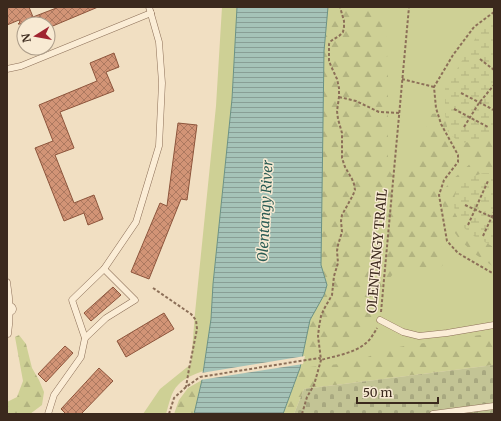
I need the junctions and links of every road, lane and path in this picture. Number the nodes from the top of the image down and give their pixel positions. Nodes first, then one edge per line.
1 (340, 7) edge
2 (409, 7) edge
3 (150, 10) edge
4 (494, 12) edge
5 (480, 59) dead end
6 (7, 69) edge
7 (494, 70) edge
8 (402, 79) junction
9 (494, 85) edge
10 (434, 87) junction
11 (461, 93) dead end
12 (339, 97) junction
13 (479, 102) junction
14 (454, 109) dead end
15 (494, 110) edge
16 (399, 113) junction
17 (470, 118) junction
18 (464, 127) dead end
19 (488, 127) dead end
20 (488, 181) dead end
21 (466, 205) dead end
22 (475, 209) junction
23 (494, 212) edge
24 (493, 217) edge
25 (468, 225) dead end
26 (483, 236) dead end
27 (104, 269) junction
28 (494, 274) edge
29 (7, 282) edge
30 (153, 288) dead end
31 (9, 309) edge
32 (380, 320) junction
33 (494, 325) edge
34 (7, 334) edge
35 (85, 338) junction
36 (321, 360) junction
37 (186, 387) junction
38 (494, 406) edge
39 (48, 414) edge
40 (168, 414) edge
41 (302, 414) edge
42 (433, 414) edge

1 - 12 path
2 - 8 path, OLENTANGY TRAIL
3 - 6 lane
3 - 27 lane
4 - 10 path
5 - 7 path
8 - 10 path
8 - 16 path, OLENTANGY TRAIL
9 - 13 path
10 - 28 path
11 - 13 path
12 - 16 path
12 - 36 path
13 - 15 path
13 - 17 path
14 - 17 path
16 - 32 path, OLENTANGY TRAIL
17 - 18 path
17 - 19 path
20 - 22 path
21 - 22 path
22 - 24 path
22 - 25 path
23 - 24 path
24 - 26 path
27 - 35 lane
27 - 35 lane
29 - 31 lane
30 - 37 path
31 - 34 lane
32 - 33 lane
32 - 36 path, OLENTANGY TRAIL
35 - 39 lane
36 - 37 path, OLENTANGY TRAIL
36 - 41 path
37 - 40 path, OLENTANGY TRAIL
38 - 42 lane

